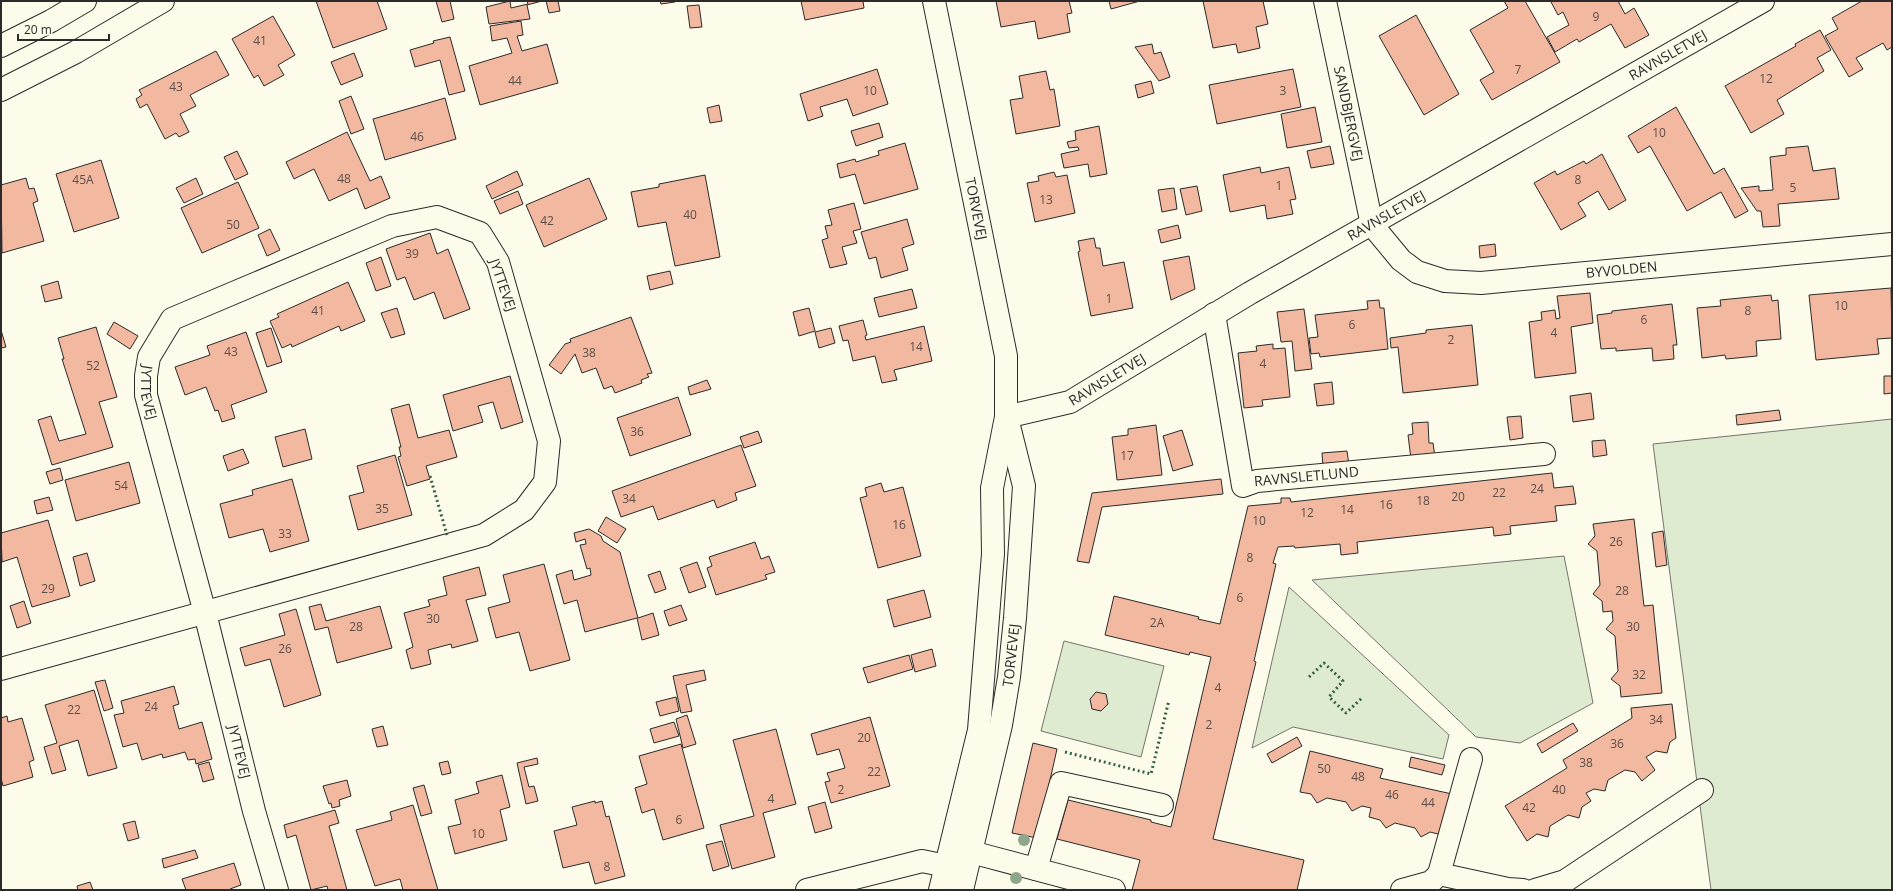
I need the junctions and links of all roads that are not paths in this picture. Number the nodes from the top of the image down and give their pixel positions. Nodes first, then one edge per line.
1 (85, 1) edge
2 (163, 1) edge
3 (934, 1) edge
4 (1325, 1) edge
5 (1763, 1) edge
6 (1, 46) edge
7 (1, 90) edge
8 (1372, 226) junction
9 (1892, 244) edge
10 (1214, 314) junction
11 (1006, 417) junction
12 (1544, 454) dead end
13 (205, 612) junction
14 (1, 669) edge
15 (1471, 759) dead end
16 (1702, 790) dead end
17 (1162, 805) dead end
18 (962, 869) edge
19 (1440, 874) junction
20 (1047, 878) edge
21 (277, 890) edge
22 (807, 890) edge
23 (940, 890) edge
24 (1114, 890) edge
25 (1402, 890) edge
26 (1523, 890) edge
27 (1535, 890) edge

1 - 6 street
2 - 7 street
3 - 11 street, TORVEVEJ
4 - 8 street, SANDBJERGVEJ
5 - 8 street, RAVNSLETVEJ
8 - 9 street, BYVOLDEN
8 - 10 street, RAVNSLETVEJ
10 - 11 street, RAVNSLETVEJ
10 - 12 street, RAVNSLETLUND
11 - 18 street, TORVEVEJ
11 - 18 street, TORVEVEJ
13 - 13 street, JYTTEVEJ
13 - 14 street, JYTTEVEJ
13 - 21 street, JYTTEVEJ
15 - 19 street
16 - 27 street
17 - 20 street
18 - 20 street
18 - 22 street
18 - 23 street, TORVEVEJ
19 - 25 street
19 - 26 street
20 - 24 street

